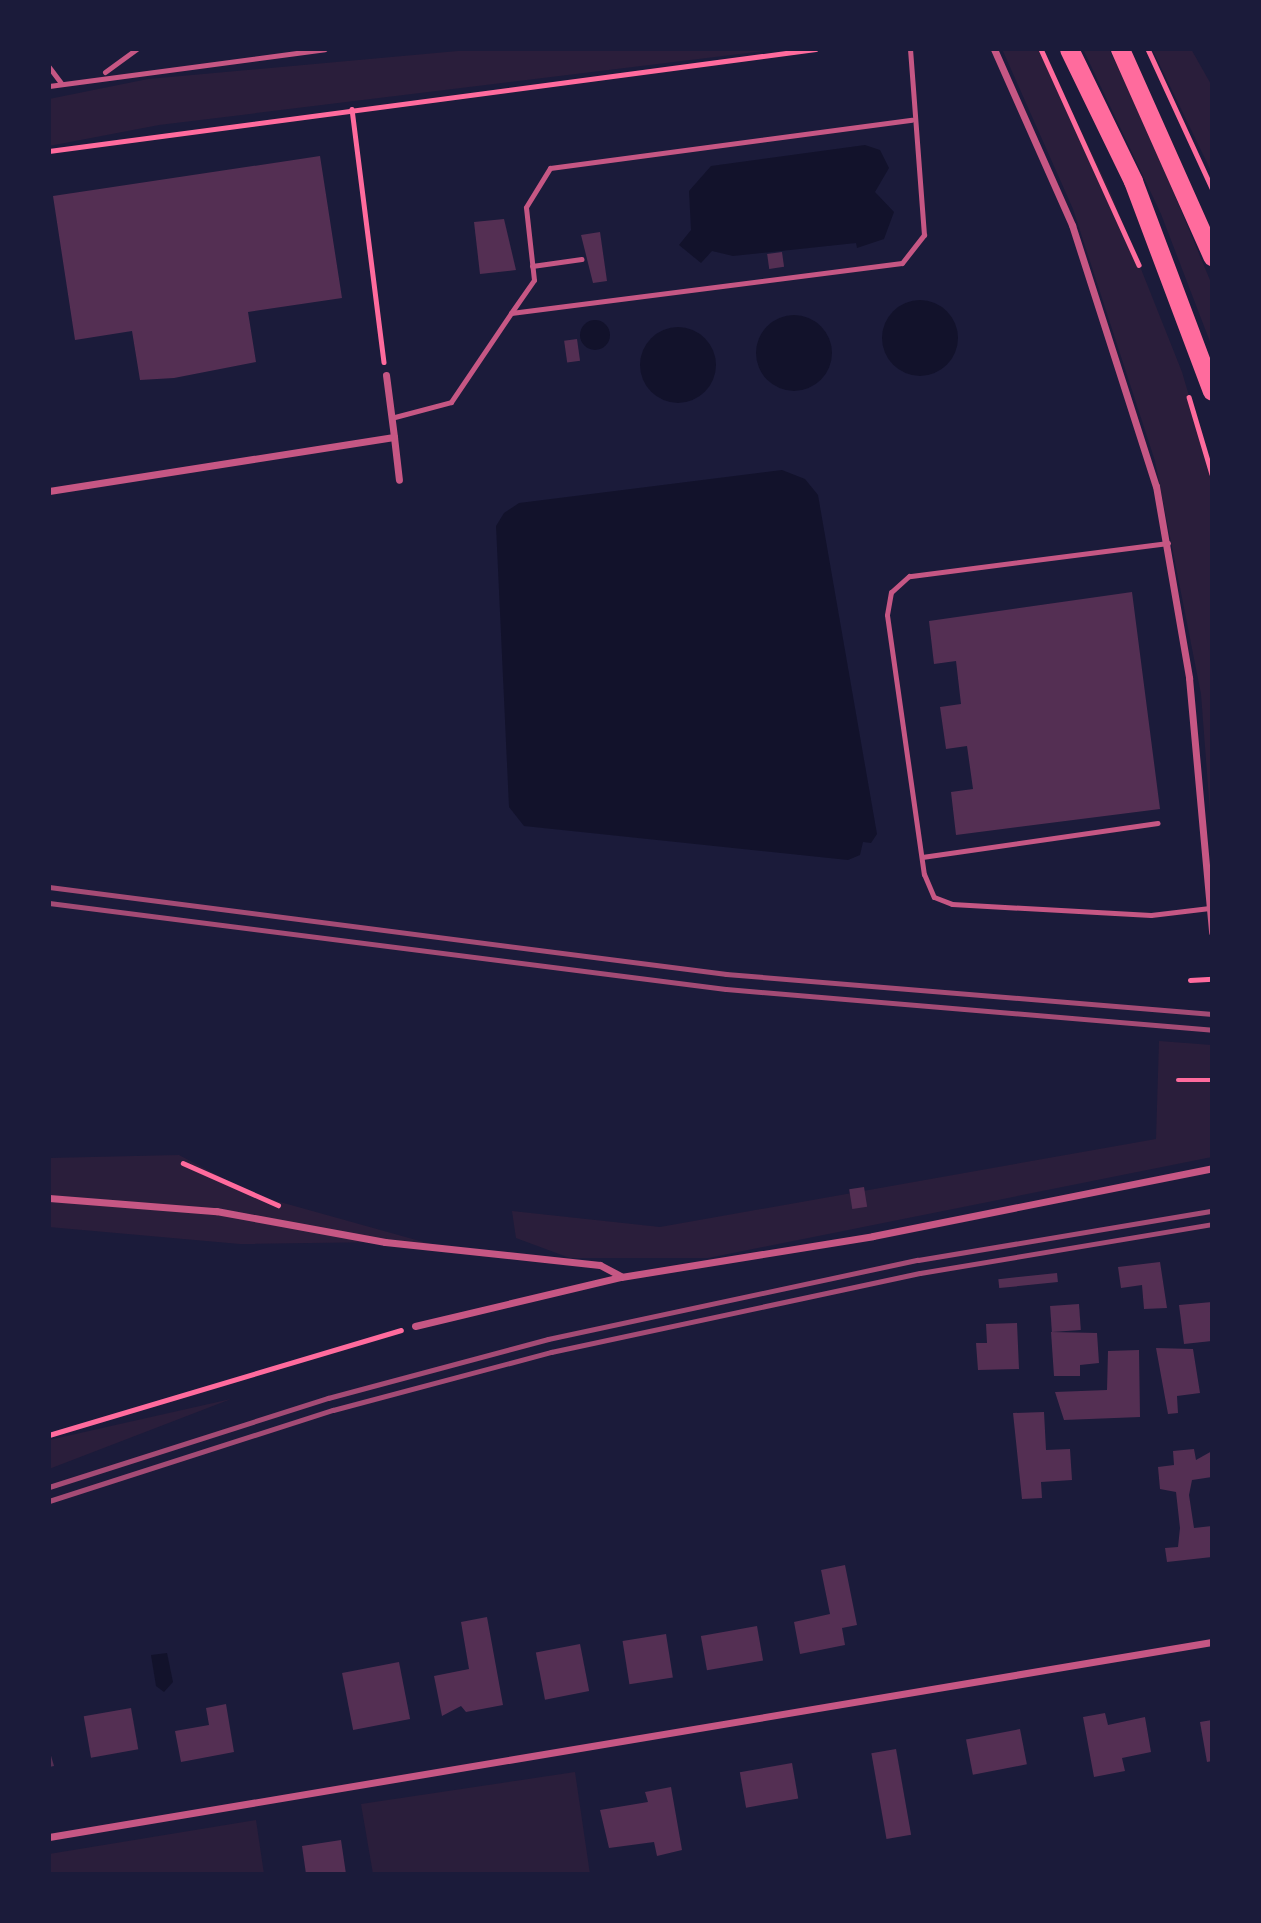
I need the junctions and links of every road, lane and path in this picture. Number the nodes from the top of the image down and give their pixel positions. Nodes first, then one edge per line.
1 (137, 49) edge
2 (326, 49) edge
3 (815, 49) edge
4 (910, 49) edge
5 (994, 49) edge
6 (1041, 49) edge
7 (1069, 49) edge
8 (1120, 49) edge
9 (1149, 49) edge
10 (49, 67) edge
11 (103, 74) junction
12 (61, 83) junction
13 (49, 86) edge
14 (352, 109) junction
15 (912, 120) junction
16 (49, 151) edge
17 (1212, 188) edge
18 (1212, 256) edge
19 (582, 259) dead end
20 (532, 266) junction
21 (1141, 269) dead end
22 (511, 313) junction
23 (386, 375) joint
24 (1185, 385) dead end
25 (1212, 391) edge
26 (391, 418) junction
27 (394, 437) junction
28 (1212, 474) edge
29 (399, 481) dead end
30 (49, 491) edge
31 (1168, 543) junction
32 (1158, 823) dead end
33 (922, 857) junction
34 (1210, 908) junction
35 (1212, 932) edge
36 (1212, 979) edge
37 (1189, 980) dead end
38 (1178, 1080) dead end
39 (1212, 1080) edge
40 (183, 1163) dead end
41 (1212, 1168) edge
42 (49, 1198) edge
43 (284, 1208) dead end
44 (621, 1277) junction
45 (415, 1326) joint
46 (49, 1435) edge
47 (1212, 1642) edge
48 (49, 1837) edge

1 - 11 lane
2 - 11 lane
3 - 14 path
4 - 15 lane
5 - 31 street
6 - 21 path
7 - 25 highway
8 - 18 highway
9 - 17 path
10 - 12 lane
11 - 12 lane
12 - 13 lane
14 - 16 path
14 - 23 path
15 - 20 lane
15 - 22 lane
19 - 20 lane
20 - 22 lane
22 - 26 lane
23 - 26 street
24 - 28 path
26 - 27 street
27 - 29 street
27 - 30 street
31 - 33 lane
31 - 34 street
32 - 33 lane
33 - 34 lane
34 - 35 street
36 - 37 path
38 - 39 path
40 - 43 path
41 - 44 street
42 - 44 street
44 - 45 street
45 - 46 path
47 - 48 street

